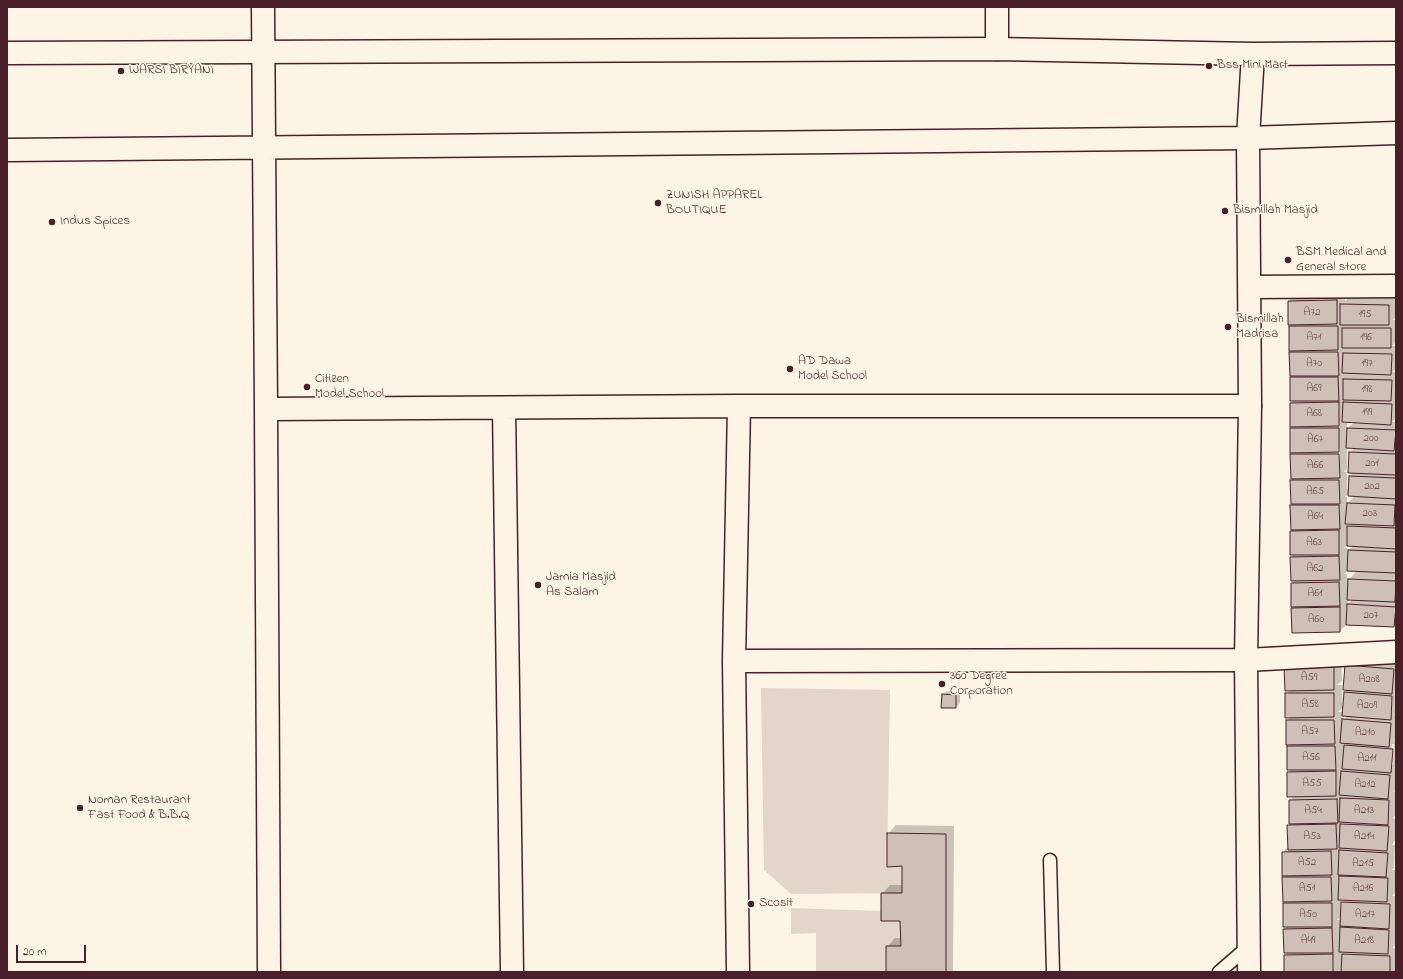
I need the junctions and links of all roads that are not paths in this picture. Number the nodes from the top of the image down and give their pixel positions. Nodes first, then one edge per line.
1 (263, 7) edge
2 (997, 7) edge
3 (997, 49) junction
4 (264, 52) junction
5 (1396, 52) edge
6 (7, 53) edge
7 (1253, 54) junction
8 (1396, 132) edge
9 (1248, 138) junction
10 (264, 147) junction
11 (7, 150) edge
12 (1396, 286) edge
13 (1250, 287) junction
14 (739, 406) junction
15 (1250, 406) junction
16 (504, 408) junction
17 (266, 409) junction
18 (1396, 652) edge
19 (1246, 660) junction
20 (734, 661) junction
21 (1050, 860) dead end
22 (1249, 946) junction
23 (269, 972) edge
24 (512, 972) edge
25 (738, 972) edge
26 (1053, 972) edge
27 (1219, 972) edge
28 (1249, 972) edge

1 - 4 street
2 - 3 street
3 - 4 street
3 - 7 street
4 - 6 street
4 - 10 street
5 - 7 street
7 - 9 street
8 - 9 street
9 - 10 street
9 - 13 street
10 - 11 street
10 - 17 street
12 - 13 street
13 - 15 street
14 - 15 street
14 - 16 street
14 - 20 street
15 - 19 street
16 - 17 street
16 - 24 street
17 - 23 street
18 - 19 street
19 - 20 street
19 - 22 street
20 - 25 street
21 - 26 lane
22 - 27 lane
22 - 28 street

